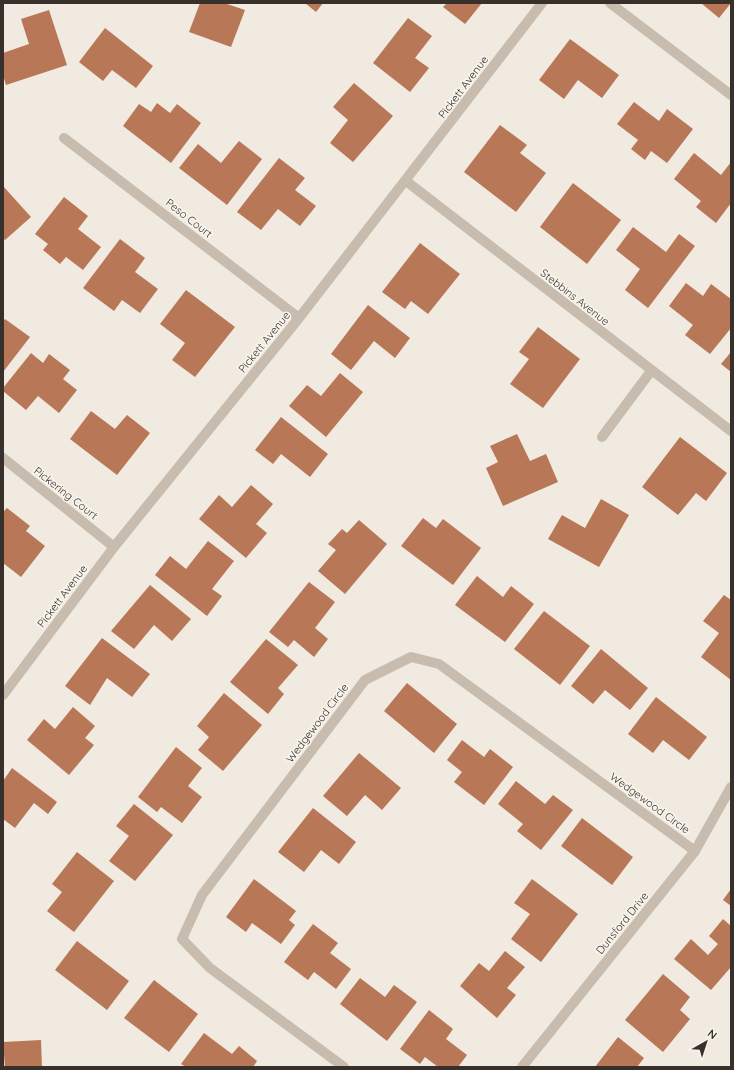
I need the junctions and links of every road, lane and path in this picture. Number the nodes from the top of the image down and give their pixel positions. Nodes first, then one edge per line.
1 (542, 3) edge
2 (610, 3) edge
3 (731, 95) edge
4 (64, 138) dead end
5 (406, 181) junction
6 (299, 318) junction
7 (651, 371) junction
8 (731, 431) edge
9 (602, 437) dead end
10 (3, 458) edge
11 (114, 547) junction
12 (3, 695) edge
13 (731, 787) edge
14 (695, 851) junction
15 (344, 1067) edge
16 (522, 1067) edge

1 - 5 street, Pickett Avenue
2 - 3 street
4 - 6 street, Peso Court
5 - 6 street, Pickett Avenue
5 - 7 street, Stebbins Avenue
6 - 11 street, Pickett Avenue
7 - 8 street, Stebbins Avenue
7 - 9 street
10 - 11 street, Pickering Court
11 - 12 street, Pickett Avenue
13 - 14 street, Dunsford Drive
14 - 15 street, Wedgewood Circle
14 - 16 street, Dunsford Drive

